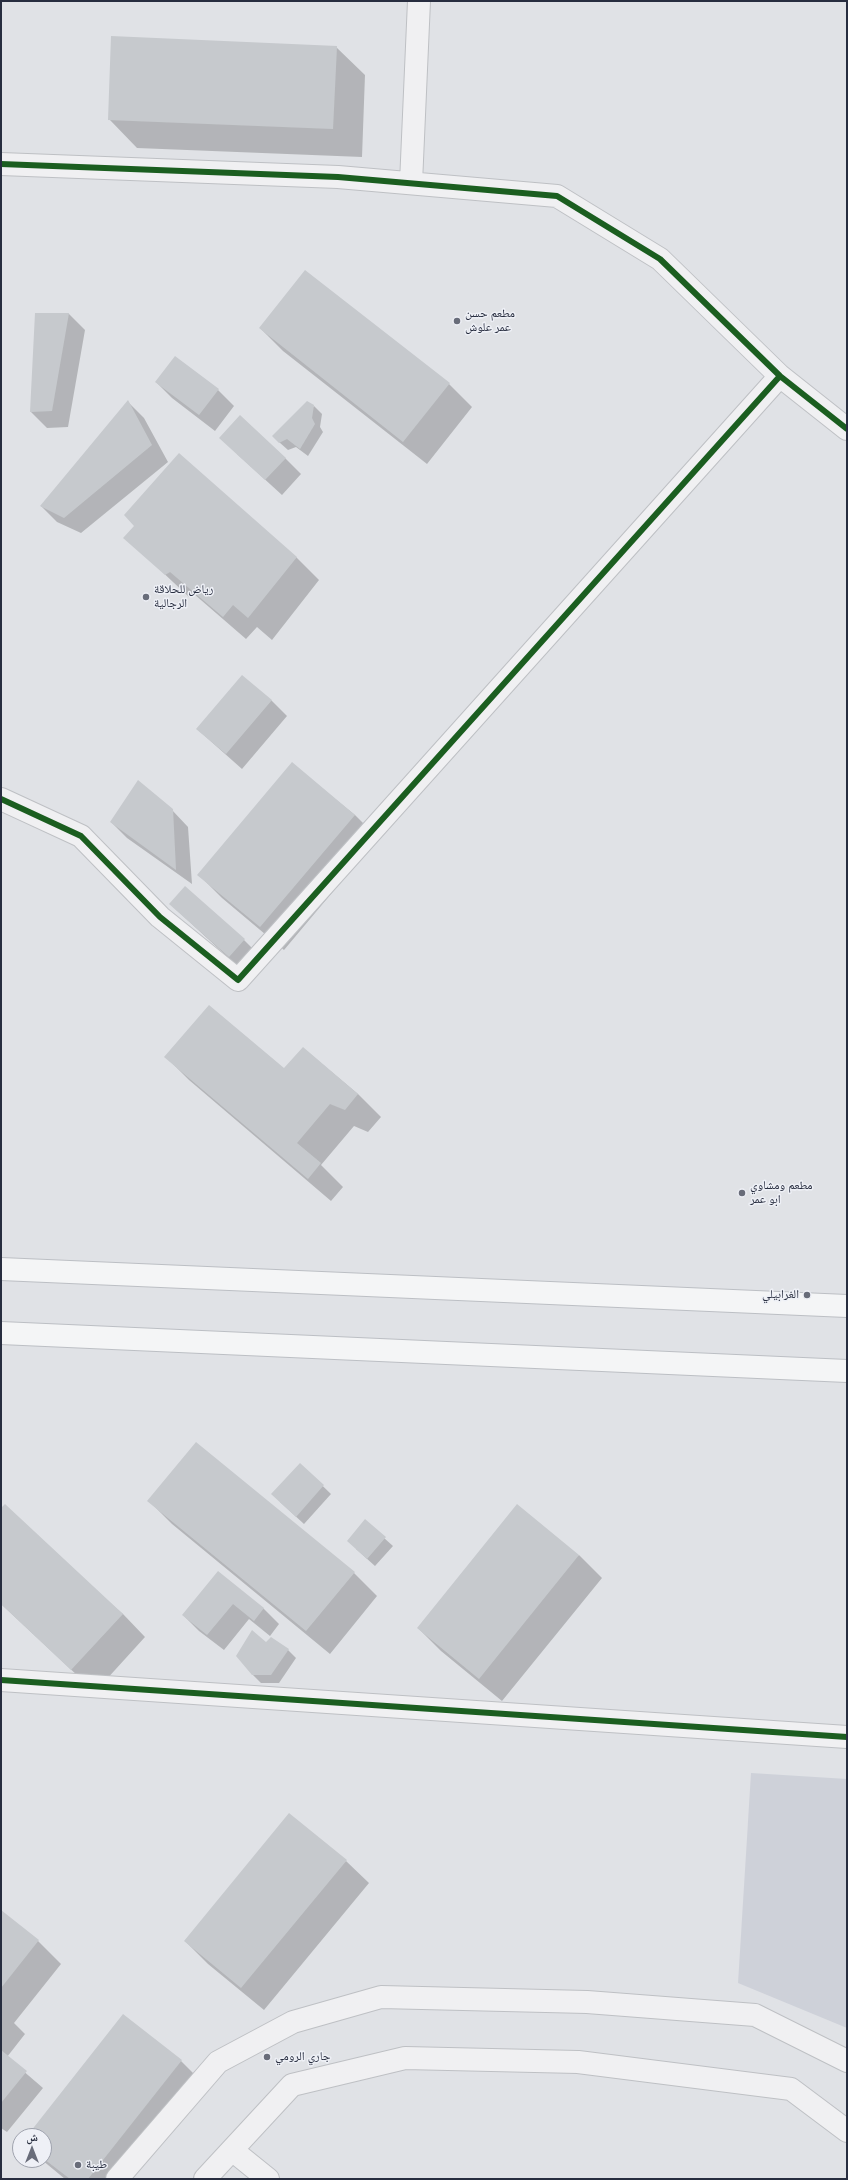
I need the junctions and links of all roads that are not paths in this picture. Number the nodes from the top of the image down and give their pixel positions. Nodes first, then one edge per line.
1 (419, 1) edge
2 (1, 164) edge
3 (411, 183) junction
4 (780, 376) junction
5 (847, 429) edge
6 (1, 800) edge
7 (1, 1269) edge
8 (847, 1306) edge
9 (1, 1333) edge
10 (847, 1371) edge
11 (1, 1680) edge
12 (847, 1738) edge
13 (847, 2061) edge
14 (847, 2131) edge
15 (232, 2150) junction
16 (118, 2179) edge
17 (205, 2179) edge
18 (268, 2179) edge

1 - 3 street
2 - 3 street
3 - 4 street
4 - 5 street
4 - 6 street
7 - 8 main road
9 - 10 main road
11 - 12 street
13 - 16 street
14 - 15 street
15 - 17 street
15 - 18 street

